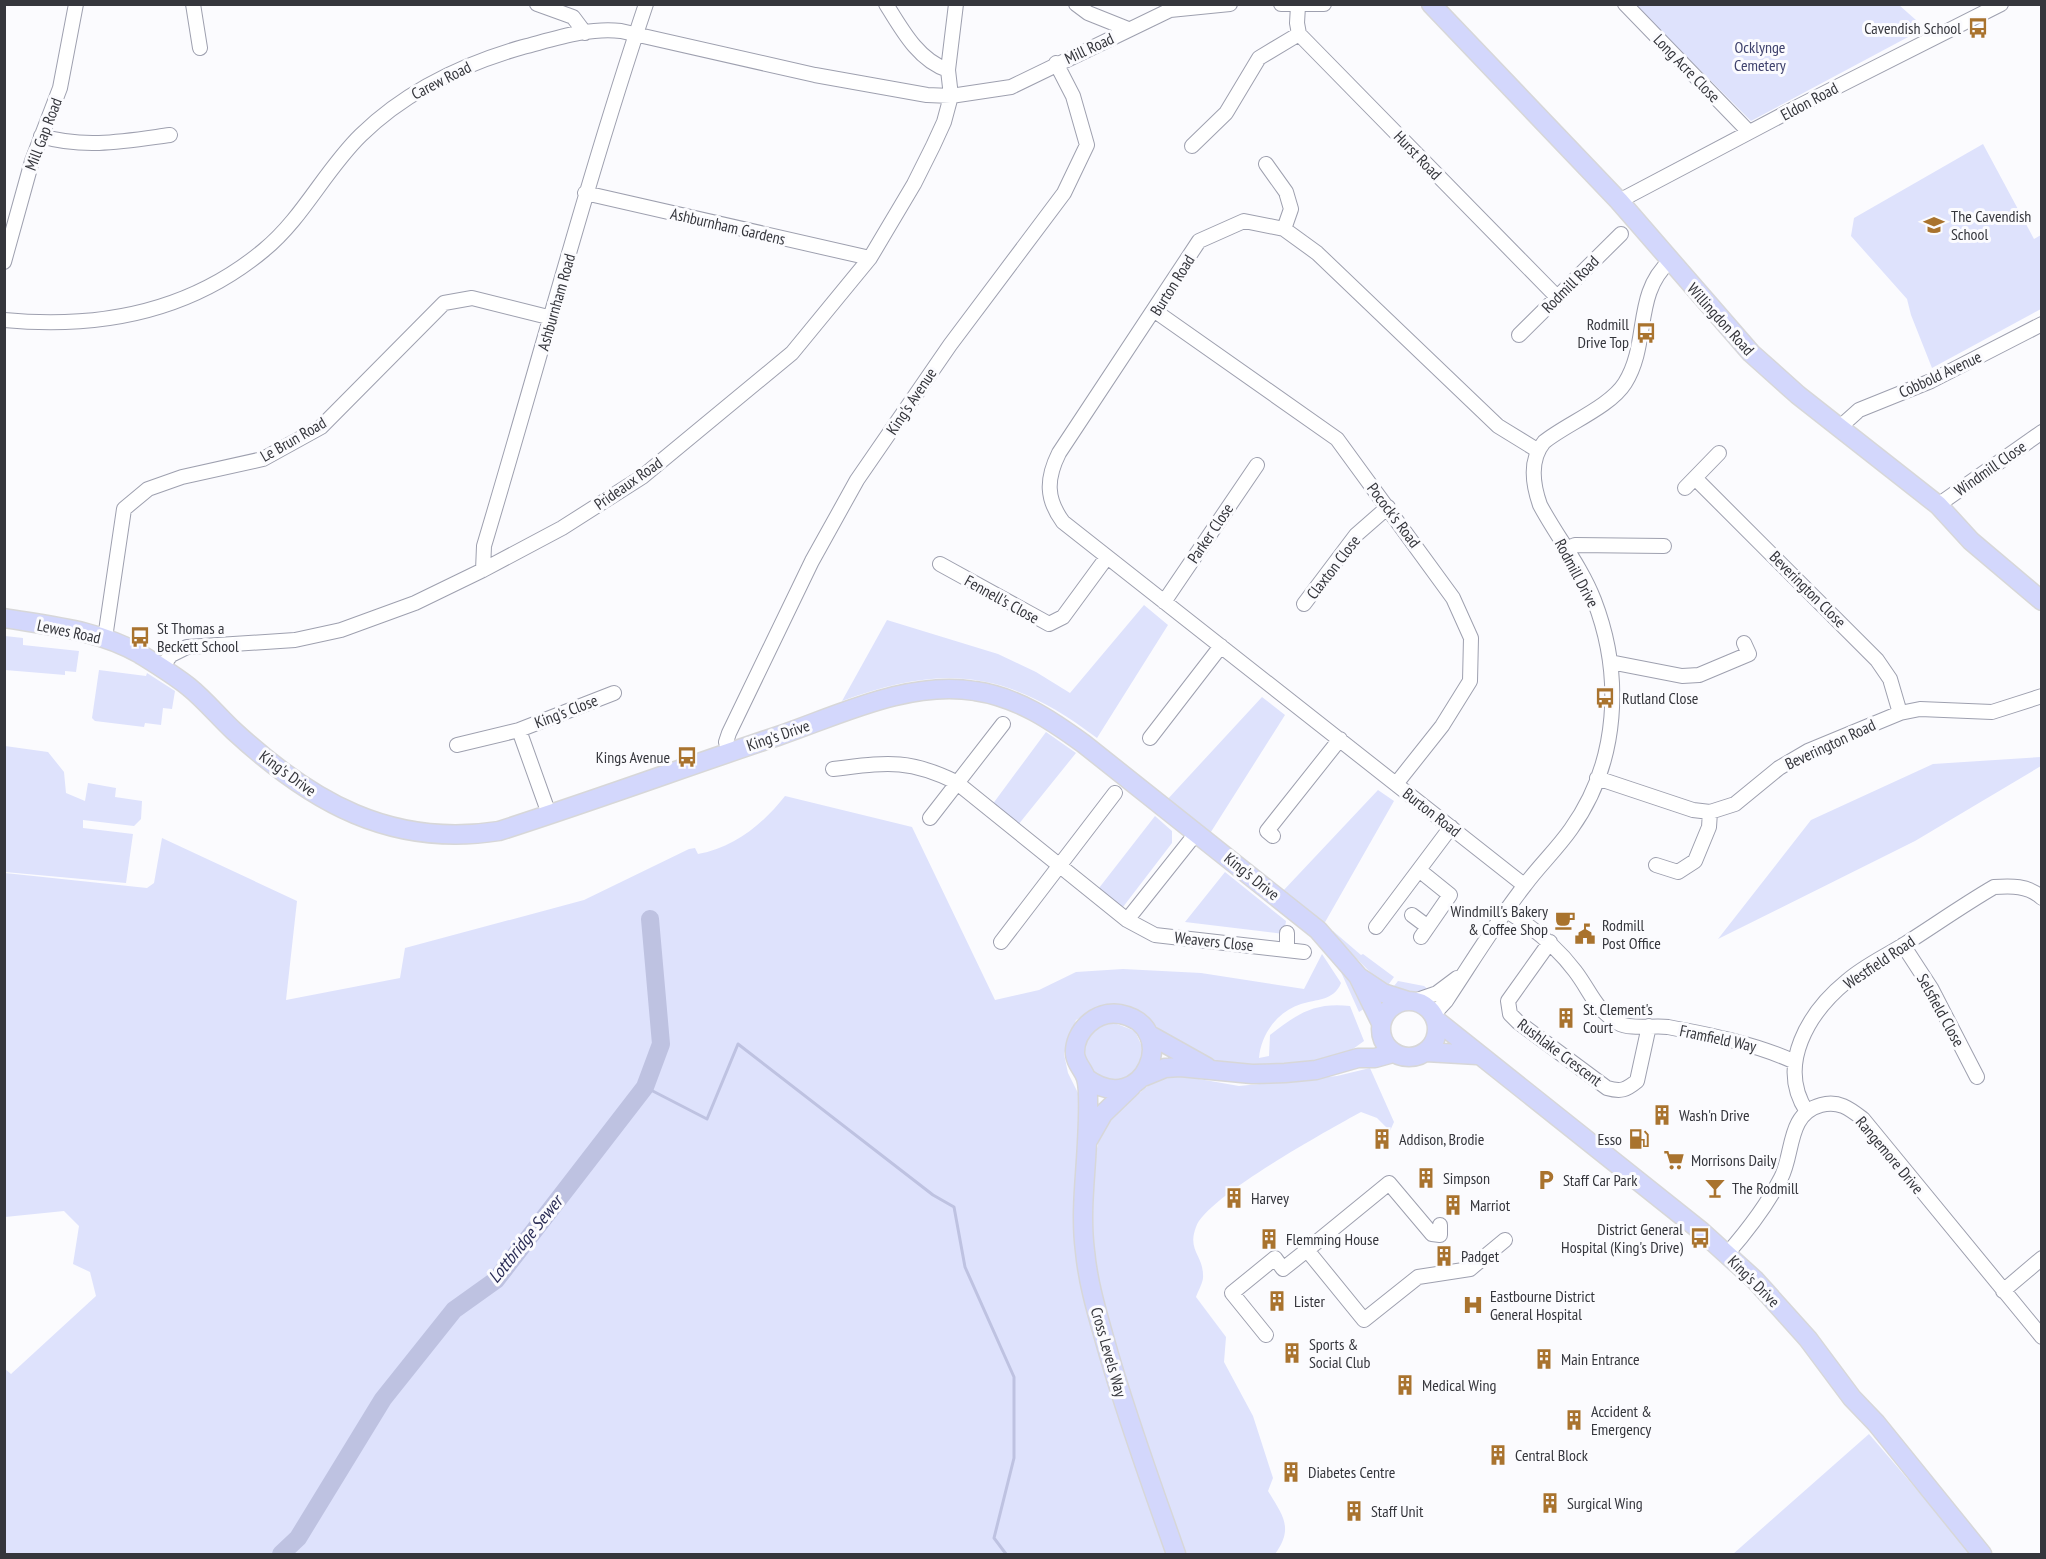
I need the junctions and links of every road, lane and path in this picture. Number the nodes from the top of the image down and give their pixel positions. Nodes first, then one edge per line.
1 (76, 4) edge
2 (193, 4) edge
3 (537, 4) edge
4 (645, 4) edge
5 (886, 4) edge
6 (956, 4) edge
7 (1076, 4) edge
8 (1230, 4) edge
9 (1281, 4) edge
10 (1324, 4) edge
11 (1431, 4) edge
12 (1625, 4) edge
13 (2001, 4) edge
14 (1299, 6) edge
15 (1128, 30) junction
16 (585, 33) junction
17 (1299, 34) junction
18 (635, 35) junction
19 (200, 48) dead end
20 (1056, 63) junction
21 (948, 70) junction
22 (951, 96) junction
23 (1749, 132) junction
24 (170, 135) dead end
25 (41, 136) junction
26 (1192, 146) dead end
27 (1266, 164) dead end
28 (585, 193) junction
29 (1619, 201) junction
30 (1284, 229) junction
31 (1621, 234) dead end
32 (870, 258) junction
33 (1670, 261) junction
34 (4, 262) edge
35 (1557, 297) junction
36 (1155, 311) junction
37 (552, 318) junction
38 (4, 320) edge
39 (2042, 324) edge
40 (1519, 335) dead end
41 (1840, 427) junction
42 (2042, 432) edge
43 (1537, 450) junction
44 (1719, 453) dead end
45 (1257, 465) dead end
46 (1938, 505) junction
47 (1388, 507) junction
48 (1664, 546) dead end
49 (1566, 549) junction
50 (1107, 557) junction
51 (940, 564) dead end
52 (483, 570) junction
53 (2042, 601) edge
54 (1164, 602) junction
55 (1304, 604) dead end
56 (4, 618) edge
57 (105, 638) junction
58 (1744, 643) dead end
59 (1221, 646) junction
60 (1610, 662) junction
61 (161, 668) junction
62 (614, 693) dead end
63 (2042, 696) edge
64 (1900, 713) junction
65 (1003, 724) dead end
66 (519, 730) junction
67 (1150, 738) dead end
68 (1340, 739) junction
69 (457, 746) dead end
70 (729, 752) junction
71 (833, 769) dead end
72 (1597, 778) junction
73 (956, 782) junction
74 (1396, 784) junction
75 (1115, 793) dead end
76 (1710, 812) junction
77 (549, 814) junction
78 (930, 818) dead end
79 (1450, 827) junction
80 (1197, 832) junction
81 (1273, 836) dead end
82 (1060, 865) junction
83 (1656, 865) dead end
84 (1419, 870) junction
85 (1524, 885) junction
86 (2042, 898) edge
87 (1507, 911) junction
88 (1412, 915) dead end
89 (1127, 920) junction
90 (1376, 927) dead end
91 (1287, 933) dead end
92 (1001, 942) dead end
93 (1550, 942) junction
94 (1903, 945) junction
95 (1287, 949) junction
96 (1304, 952) dead end
97 (1466, 972) junction
98 (1358, 976) junction
99 (1411, 1001) junction
100 (1435, 1017) junction
101 (1381, 1026) junction
102 (1648, 1026) junction
103 (1148, 1034) junction
104 (1426, 1052) junction
105 (1393, 1053) junction
106 (1479, 1056) junction
107 (1358, 1058) junction
108 (1795, 1062) junction
109 (1212, 1071) junction
110 (1977, 1077) dead end
111 (1086, 1078) junction
112 (1138, 1081) junction
113 (1807, 1112) junction
114 (1087, 1143) junction
115 (1440, 1225) dead end
116 (1505, 1240) dead end
117 (1307, 1250) junction
118 (1727, 1254) junction
119 (2042, 1258) edge
120 (2002, 1291) junction
121 (1266, 1335) dead end
122 (2042, 1337) edge
123 (1176, 1554) edge
124 (1982, 1554) edge

1 - 25 street, Mill Gap Road
2 - 19 street
3 - 16 street
4 - 18 street, Ashburnham Road
5 - 21 street
6 - 21 street
7 - 15 street
8 - 15 street, Mill Road
9 - 14 street
10 - 14 street
11 - 29 main road, Willingdon Road
12 - 23 street, Long Acre Close
13 - 23 street, Eldon Road
14 - 17 street
15 - 20 street, Mill Road
16 - 18 street, Carew Road
16 - 38 street, Carew Road
17 - 26 street
17 - 35 street, Hurst Road
18 - 22 street, Carew Road
18 - 28 street, Ashburnham Road
20 - 22 street, Mill Road
20 - 70 street, King's Avenue
21 - 22 street
22 - 32 street, Prideaux Road
23 - 29 street, Eldon Road
24 - 25 street
25 - 34 street, Mill Gap Road
27 - 30 street
28 - 32 street, Ashburnham Gardens
28 - 37 street, Ashburnham Road
29 - 33 main road, Willingdon Road
30 - 36 street, Burton Road
30 - 43 street, Burton Road
31 - 35 street, Rodmill Road
32 - 52 street, Prideaux Road
33 - 41 main road, Willingdon Road
33 - 43 street
35 - 40 street, Rodmill Road
36 - 47 street, Pocock's Road
36 - 50 street, Burton Road
37 - 52 street, Ashburnham Road
37 - 57 street, Le Brun Road
39 - 41 street, Cobbold Avenue
41 - 46 main road, Willingdon Road
42 - 46 street, Windmill Close
43 - 49 street, Rodmill Drive
44 - 64 street, Beverington Close
45 - 54 street, Parker Close
46 - 53 main road, Willingdon Road
47 - 55 street, Claxton Close
47 - 74 street, Pocock's Road
48 - 49 street
49 - 60 street, Rodmill Drive
50 - 51 street, Fennell's Close
50 - 54 street, Burton Road
52 - 61 street, Prideaux Road
54 - 59 street, Burton Road
56 - 57 main road, Lewes Road
57 - 61 main road, Lewes Road
58 - 60 street
59 - 67 street
59 - 68 street, Burton Road
60 - 72 street, Rodmill Drive
61 - 77 main road, King's Drive
62 - 66 street, King's Close
63 - 64 street, Beverington Road
64 - 76 street, Beverington Road
65 - 73 street
66 - 69 street, King's Close
66 - 77 street, King's Close
68 - 74 street, Burton Road
68 - 81 street
70 - 77 main road, King's Drive
70 - 80 main road, King's Drive
71 - 73 street, Weavers Close
72 - 76 street
72 - 85 street, Rodmill Drive
73 - 78 street
73 - 82 street, Weavers Close
74 - 79 street, Burton Road
75 - 82 street
76 - 83 street
79 - 84 street
79 - 85 street, Burton Road
80 - 89 street
80 - 98 main road, King's Drive
82 - 89 street, Weavers Close
82 - 92 street
84 - 88 street
84 - 90 street
85 - 87 street, Rodmill Drive
86 - 94 street, Westfield Road
87 - 93 street, Framfield Way
87 - 97 street, Rodmill Drive
89 - 95 street, Weavers Close
91 - 95 street
93 - 102 street, Framfield Way
93 - 102 street, Rushlake Crescent
94 - 108 street, Westfield Road
94 - 110 street, Selsfield Close
95 - 96 street, Weavers Close
97 - 99 street, Rodmill Drive
97 - 100 street, Rodmill Drive
98 - 99 main road, King's Drive
98 - 101 main road, King's Drive
99 - 100 main road
99 - 101 main road
100 - 104 main road
100 - 106 main road, King's Drive
101 - 105 main road
101 - 107 main road
102 - 108 street, Framfield Way
103 - 109 main road, Cross Levels Way
103 - 111 main road, Cross Levels Way
103 - 112 main road, Cross Levels Way
104 - 105 main road
104 - 106 main road
105 - 107 main road, Cross Levels Way
106 - 118 main road, King's Drive
107 - 109 main road, Cross Levels Way
108 - 113 street, Westfield Road
109 - 112 main road, Cross Levels Way
111 - 112 main road, Cross Levels Way
111 - 114 main road, Cross Levels Way
112 - 114 main road, Cross Levels Way
113 - 118 street
113 - 120 street, Rangemore Drive
114 - 123 main road, Cross Levels Way
115 - 117 street
116 - 117 street
117 - 121 street
118 - 124 main road, King's Drive
119 - 120 street
120 - 122 street, Rangemore Drive

